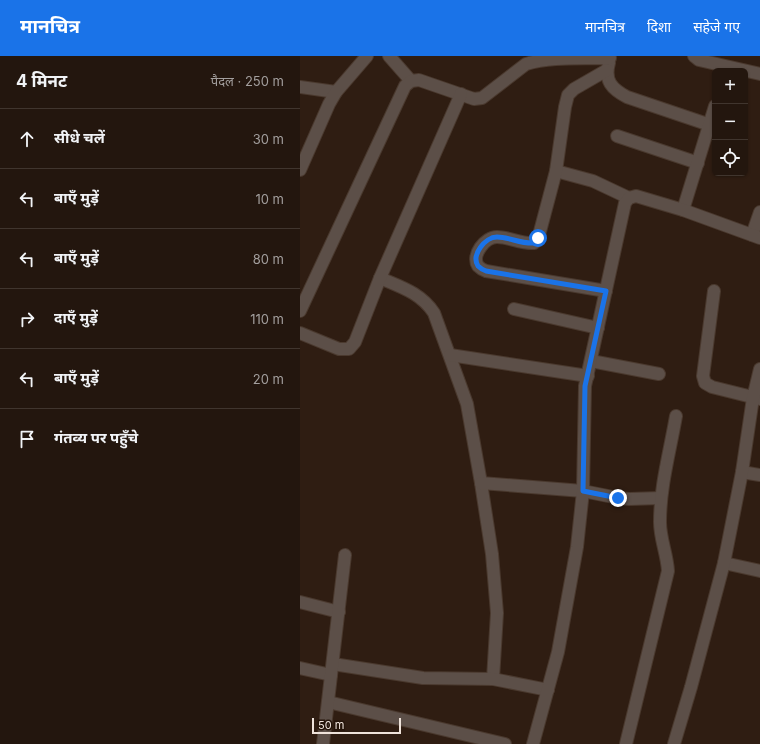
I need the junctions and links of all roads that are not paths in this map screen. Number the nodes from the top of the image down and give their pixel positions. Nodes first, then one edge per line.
1 (367, 56) edge
2 (389, 56) edge
3 (694, 56) edge
4 (546, 58) edge
5 (609, 61) edge
6 (725, 68) edge
7 (748, 72) edge
8 (760, 74) edge
9 (411, 81) junction
10 (300, 87) edge
11 (336, 92) junction
12 (461, 94) junction
13 (712, 118) edge
14 (710, 126) junction
15 (618, 136) dead end
16 (698, 163) junction
17 (300, 170) edge
18 (556, 172) junction
19 (629, 198) junction
20 (683, 210) junction
21 (760, 212) edge
22 (756, 236) edge
23 (380, 278) junction
24 (606, 291) junction
25 (714, 291) dead end
26 (303, 294) edge
27 (514, 309) dead end
28 (300, 311) edge
29 (598, 328) junction
30 (300, 333) edge
31 (450, 355) junction
32 (591, 361) junction
33 (760, 369) edge
34 (659, 374) dead end
35 (588, 376) junction
36 (757, 398) edge
37 (676, 416) dead end
38 (742, 472) junction
39 (760, 475) edge
40 (481, 482) junction
41 (583, 491) junction
42 (661, 498) junction
43 (345, 555) dead end
44 (724, 563) junction
45 (760, 570) edge
46 (300, 602) edge
47 (339, 612) junction
48 (300, 668) edge
49 (332, 669) junction
50 (493, 679) junction
51 (548, 690) junction
52 (328, 702) junction
53 (323, 744) edge
54 (504, 744) edge
55 (533, 744) edge
56 (626, 744) edge
57 (674, 744) edge

1 - 11 street
2 - 9 street
3 - 6 street
4 - 5 street
4 - 12 street
5 - 14 street
5 - 18 street
7 - 8 street
9 - 12 street
9 - 26 street
10 - 11 street
11 - 17 street
12 - 23 street
13 - 14 street
14 - 16 street
15 - 16 street
16 - 20 street
18 - 19 street
18 - 24 street
19 - 20 street
19 - 24 street
20 - 22 street
21 - 22 street
23 - 30 street
23 - 31 street
24 - 29 street
25 - 36 street
26 - 28 street
27 - 29 street
29 - 32 street
31 - 35 street
31 - 40 street
32 - 34 street
32 - 35 street
33 - 36 street
35 - 41 street
36 - 38 street
37 - 42 street
38 - 39 street
38 - 44 street
40 - 41 street
40 - 50 street
41 - 42 street
41 - 51 street
42 - 56 street
43 - 47 street
44 - 45 street
44 - 57 street
46 - 47 street
47 - 49 street
48 - 49 street
49 - 50 street
49 - 52 street
50 - 51 street
51 - 55 street
52 - 53 street
52 - 54 street

